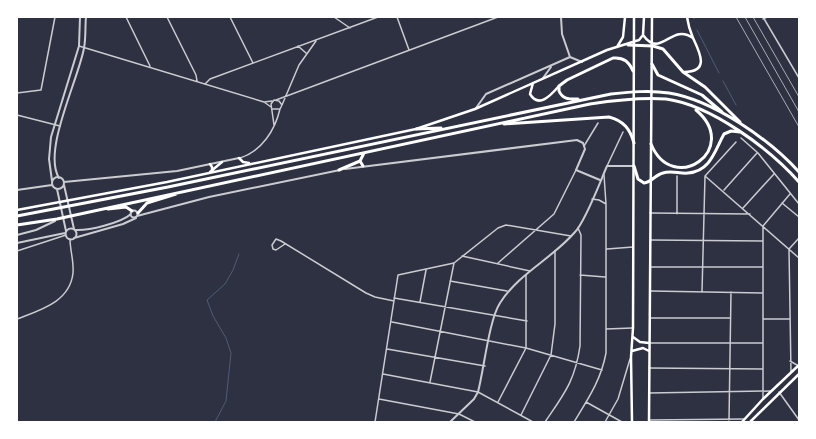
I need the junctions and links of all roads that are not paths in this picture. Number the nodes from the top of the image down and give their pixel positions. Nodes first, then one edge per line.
1 (55, 17) edge
2 (80, 17) edge
3 (86, 17) edge
4 (126, 17) edge
5 (167, 17) edge
6 (230, 17) edge
7 (334, 17) edge
8 (378, 17) edge
9 (397, 17) edge
10 (498, 17) edge
11 (562, 17) edge
12 (625, 17) edge
13 (634, 17) edge
14 (644, 17) edge
15 (652, 17) edge
16 (687, 17) edge
17 (767, 17) edge
18 (763, 18) edge
19 (350, 28) junction
20 (643, 35) junction
21 (693, 38) junction
22 (316, 41) junction
23 (628, 45) junction
24 (79, 46) junction
25 (298, 46) junction
26 (84, 47) junction
27 (618, 47) junction
28 (410, 50) junction
29 (306, 54) junction
30 (570, 57) junction
31 (583, 62) junction
32 (253, 63) junction
33 (652, 64) junction
34 (552, 66) junction
35 (150, 67) junction
36 (633, 71) junction
37 (683, 72) junction
38 (543, 78) junction
39 (799, 78) edge
40 (197, 81) junction
41 (533, 83) junction
42 (205, 84) junction
43 (559, 86) junction
44 (17, 93) edge
45 (287, 95) junction
46 (588, 98) junction
47 (276, 100) junction
48 (272, 101) junction
49 (264, 102) junction
50 (282, 105) junction
51 (692, 106) junction
52 (272, 108) junction
53 (280, 109) junction
54 (475, 109) junction
55 (17, 115) edge
56 (726, 116) junction
57 (598, 123) dead end
58 (53, 124) junction
59 (274, 125) junction
60 (494, 125) junction
61 (60, 126) junction
62 (744, 126) junction
63 (446, 128) junction
64 (416, 129) junction
65 (622, 132) dead end
66 (742, 132) junction
67 (741, 138) dead end
68 (736, 142) dead end
69 (634, 144) junction
70 (651, 144) junction
71 (584, 146) junction
72 (364, 152) junction
73 (758, 153) junction
74 (239, 158) junction
75 (360, 161) junction
76 (222, 162) junction
77 (251, 163) junction
78 (210, 164) junction
79 (363, 166) junction
80 (607, 166) junction
81 (634, 166) junction
82 (339, 170) junction
83 (576, 170) junction
84 (211, 171) junction
85 (799, 172) edge
86 (604, 173) junction
87 (774, 174) junction
88 (677, 176) dead end
89 (705, 176) junction
90 (59, 178) junction
91 (600, 180) junction
92 (651, 181) junction
93 (52, 182) junction
94 (799, 182) edge
95 (64, 183) junction
96 (52, 185) junction
97 (57, 189) junction
98 (17, 190) edge
99 (724, 190) junction
100 (183, 191) junction
101 (790, 194) junction
102 (592, 200) junction
103 (782, 203) junction
104 (606, 204) junction
105 (799, 204) edge
106 (743, 208) junction
107 (101, 209) junction
108 (17, 210) edge
109 (131, 213) junction
110 (650, 213) junction
111 (677, 214) junction
112 (703, 214) junction
113 (750, 214) junction
114 (137, 215) junction
115 (17, 216) edge
116 (799, 217) edge
117 (57, 219) junction
118 (17, 225) edge
119 (763, 226) junction
120 (578, 228) junction
121 (74, 230) junction
122 (538, 230) junction
123 (65, 233) junction
124 (17, 235) edge
125 (571, 236) junction
126 (74, 238) junction
127 (799, 238) edge
128 (70, 239) junction
129 (651, 240) junction
130 (702, 241) junction
131 (763, 241) junction
132 (17, 243) edge
133 (285, 244) junction
134 (633, 247) junction
135 (606, 249) junction
136 (789, 249) junction
137 (17, 251) edge
138 (555, 251) junction
139 (462, 256) junction
140 (799, 258) edge
141 (454, 263) junction
142 (498, 263) junction
143 (650, 267) junction
144 (702, 267) junction
145 (763, 267) junction
146 (426, 270) junction
147 (530, 271) junction
148 (526, 275) junction
149 (580, 276) junction
150 (606, 277) junction
151 (450, 281) junction
152 (649, 291) junction
153 (509, 292) junction
154 (702, 292) junction
155 (731, 292) junction
156 (764, 293) junction
157 (394, 298) junction
158 (394, 301) junction
159 (420, 302) junction
160 (445, 306) junction
161 (494, 316) junction
162 (17, 318) edge
163 (649, 318) junction
164 (730, 318) junction
165 (764, 319) junction
166 (790, 319) junction
167 (527, 321) junction
168 (391, 322) junction
169 (633, 328) junction
170 (606, 329) junction
171 (440, 332) junction
172 (632, 337) junction
173 (489, 340) junction
174 (649, 343) junction
175 (729, 343) junction
176 (763, 343) junction
177 (526, 348) junction
178 (387, 349) junction
179 (632, 351) junction
180 (649, 351) junction
181 (551, 354) junction
182 (436, 357) junction
183 (631, 357) junction
184 (578, 362) junction
185 (790, 362) junction
186 (799, 365) edge
187 (485, 366) junction
188 (649, 368) junction
189 (729, 369) junction
190 (763, 369) junction
191 (602, 370) junction
192 (791, 373) junction
193 (383, 374) junction
194 (799, 374) edge
195 (631, 377) junction
196 (624, 381) junction
197 (430, 382) junction
198 (763, 391) junction
199 (772, 391) junction
200 (478, 392) junction
201 (729, 392) junction
202 (779, 392) junction
203 (649, 393) junction
204 (379, 399) junction
205 (763, 399) junction
206 (498, 402) junction
207 (586, 402) junction
208 (459, 414) junction
209 (521, 414) junction
210 (609, 415) junction
211 (729, 420) junction
212 (799, 420) edge
213 (649, 421) edge
214 (743, 421) edge
215 (752, 421) edge
216 (375, 422) edge
217 (450, 422) edge
218 (475, 422) edge
219 (533, 422) edge
220 (545, 422) edge
221 (574, 422) edge
222 (605, 422) edge
223 (622, 422) edge
224 (632, 422) edge

1 - 44 street
2 - 24 street
3 - 26 street
4 - 35 street
5 - 40 street
6 - 32 street
7 - 19 street
8 - 19 street
9 - 28 street
10 - 28 street
11 - 30 street
12 - 27 main road
13 - 36 main road
14 - 20 main road
15 - 33 main road
16 - 21 main road
17 - 18 street
18 - 39 street
19 - 22 street
20 - 21 main road
20 - 23 main road
21 - 37 main road
22 - 25 street
22 - 29 street
23 - 27 main road
23 - 37 highway
24 - 26 street
24 - 58 street
25 - 29 street
25 - 32 street
26 - 35 street
26 - 61 street
27 - 31 main road
28 - 45 street
29 - 45 street
30 - 31 street
30 - 34 street
31 - 38 main road
32 - 42 street
33 - 56 highway
33 - 70 main road
34 - 38 street
34 - 54 street
35 - 40 street
36 - 43 highway
36 - 69 main road
37 - 62 highway
38 - 41 main road
40 - 42 street
41 - 43 main road
41 - 54 main road
42 - 49 street
43 - 46 highway
45 - 47 street
45 - 50 street
46 - 56 highway
46 - 63 highway
47 - 48 street
47 - 50 street
48 - 49 street
48 - 52 street
49 - 52 street
50 - 53 street
51 - 60 highway
51 - 66 highway
51 - 70 highway
52 - 53 street
52 - 59 street
53 - 59 street
54 - 64 main road
55 - 58 street
56 - 62 highway
57 - 71 street
58 - 61 street
58 - 93 street
59 - 74 street
60 - 69 highway
60 - 72 highway
61 - 90 street
62 - 85 highway
63 - 64 highway
63 - 115 highway
64 - 77 main road
65 - 80 street
66 - 92 highway
66 - 94 highway
67 - 73 street
68 - 89 street
69 - 81 main road
70 - 92 main road
71 - 79 street
71 - 83 street
72 - 75 highway
72 - 100 highway
73 - 87 street
73 - 99 street
74 - 76 street
74 - 77 main road
75 - 79 highway
75 - 82 highway
76 - 78 street
76 - 84 main road
77 - 84 main road
78 - 84 main road
78 - 95 street
79 - 82 street
80 - 81 street
80 - 86 street
81 - 92 highway
81 - 134 main road
82 - 114 street
83 - 91 street
83 - 122 street
84 - 108 main road
86 - 91 street
86 - 104 street
87 - 101 street
87 - 106 street
88 - 111 street
89 - 99 street
89 - 112 street
90 - 93 street
90 - 95 street
91 - 102 street
92 - 110 main road
93 - 96 street
95 - 97 street
95 - 121 street
96 - 97 street
96 - 98 street
97 - 123 street
99 - 106 street
100 - 107 highway
100 - 114 highway
101 - 103 street
101 - 105 street
102 - 104 street
102 - 120 street
103 - 116 street
103 - 119 street
104 - 135 street
106 - 113 street
107 - 109 highway
107 - 117 highway
109 - 114 street
109 - 114 street
109 - 121 street
110 - 111 street
110 - 129 main road
111 - 112 street
112 - 113 street
112 - 130 street
113 - 119 street
114 - 126 street
117 - 118 highway
117 - 124 street
119 - 131 street
119 - 136 street
120 - 125 street
120 - 149 street
121 - 123 street
121 - 126 street
122 - 125 street
122 - 139 street
122 - 142 street
123 - 128 street
123 - 132 street
123 - 137 street
125 - 138 street
126 - 128 street
127 - 136 street
128 - 162 street
129 - 130 street
129 - 143 main road
130 - 131 street
130 - 144 street
131 - 145 street
133 - 133 street
133 - 158 street
134 - 135 street
134 - 169 main road
135 - 150 street
136 - 140 street
136 - 166 street
138 - 147 street
138 - 181 street
139 - 141 street
139 - 142 street
141 - 146 street
141 - 151 street
142 - 147 street
143 - 144 street
143 - 152 main road
144 - 145 street
144 - 154 street
145 - 156 street
146 - 157 street
146 - 159 street
147 - 148 street
148 - 153 street
148 - 167 street
149 - 150 street
149 - 184 street
150 - 170 street
151 - 153 street
151 - 160 street
152 - 154 street
152 - 163 main road
153 - 161 street
154 - 155 street
155 - 156 street
155 - 164 street
156 - 165 street
157 - 158 street
157 - 159 street
158 - 168 street
159 - 160 street
160 - 161 street
160 - 171 street
161 - 167 street
161 - 173 street
163 - 164 street
163 - 174 main road
164 - 175 street
165 - 166 street
165 - 176 street
166 - 185 street
167 - 177 street
168 - 171 street
168 - 178 street
169 - 170 street
169 - 172 main road
170 - 191 street
171 - 173 street
171 - 182 street
172 - 174 main road
172 - 179 main road
173 - 177 street
173 - 187 street
174 - 175 street
174 - 180 main road
175 - 176 street
175 - 189 street
176 - 190 street
177 - 181 street
177 - 206 street
178 - 182 street
178 - 193 street
179 - 180 main road
179 - 183 main road
180 - 188 main road
181 - 184 street
181 - 209 street
182 - 187 street
182 - 197 street
183 - 195 main road
183 - 196 street
184 - 191 street
184 - 220 street
185 - 186 street
185 - 192 street
186 - 192 main road
187 - 200 street
188 - 189 street
188 - 203 main road
189 - 190 street
189 - 201 street
190 - 198 street
191 - 207 street
192 - 199 main road
193 - 197 street
193 - 204 street
194 - 202 main road
195 - 196 street
195 - 224 main road
196 - 210 street
197 - 200 street
198 - 199 street
198 - 201 street
198 - 205 street
199 - 205 main road
200 - 206 street
200 - 208 street
201 - 203 street
201 - 211 street
202 - 212 street
202 - 215 main road
203 - 213 main road
204 - 208 street
204 - 216 street
205 - 214 main road
206 - 209 street
207 - 210 street
207 - 221 street
208 - 217 street
208 - 218 street
209 - 219 street
210 - 222 street
210 - 223 street
211 - 213 street
211 - 214 street

